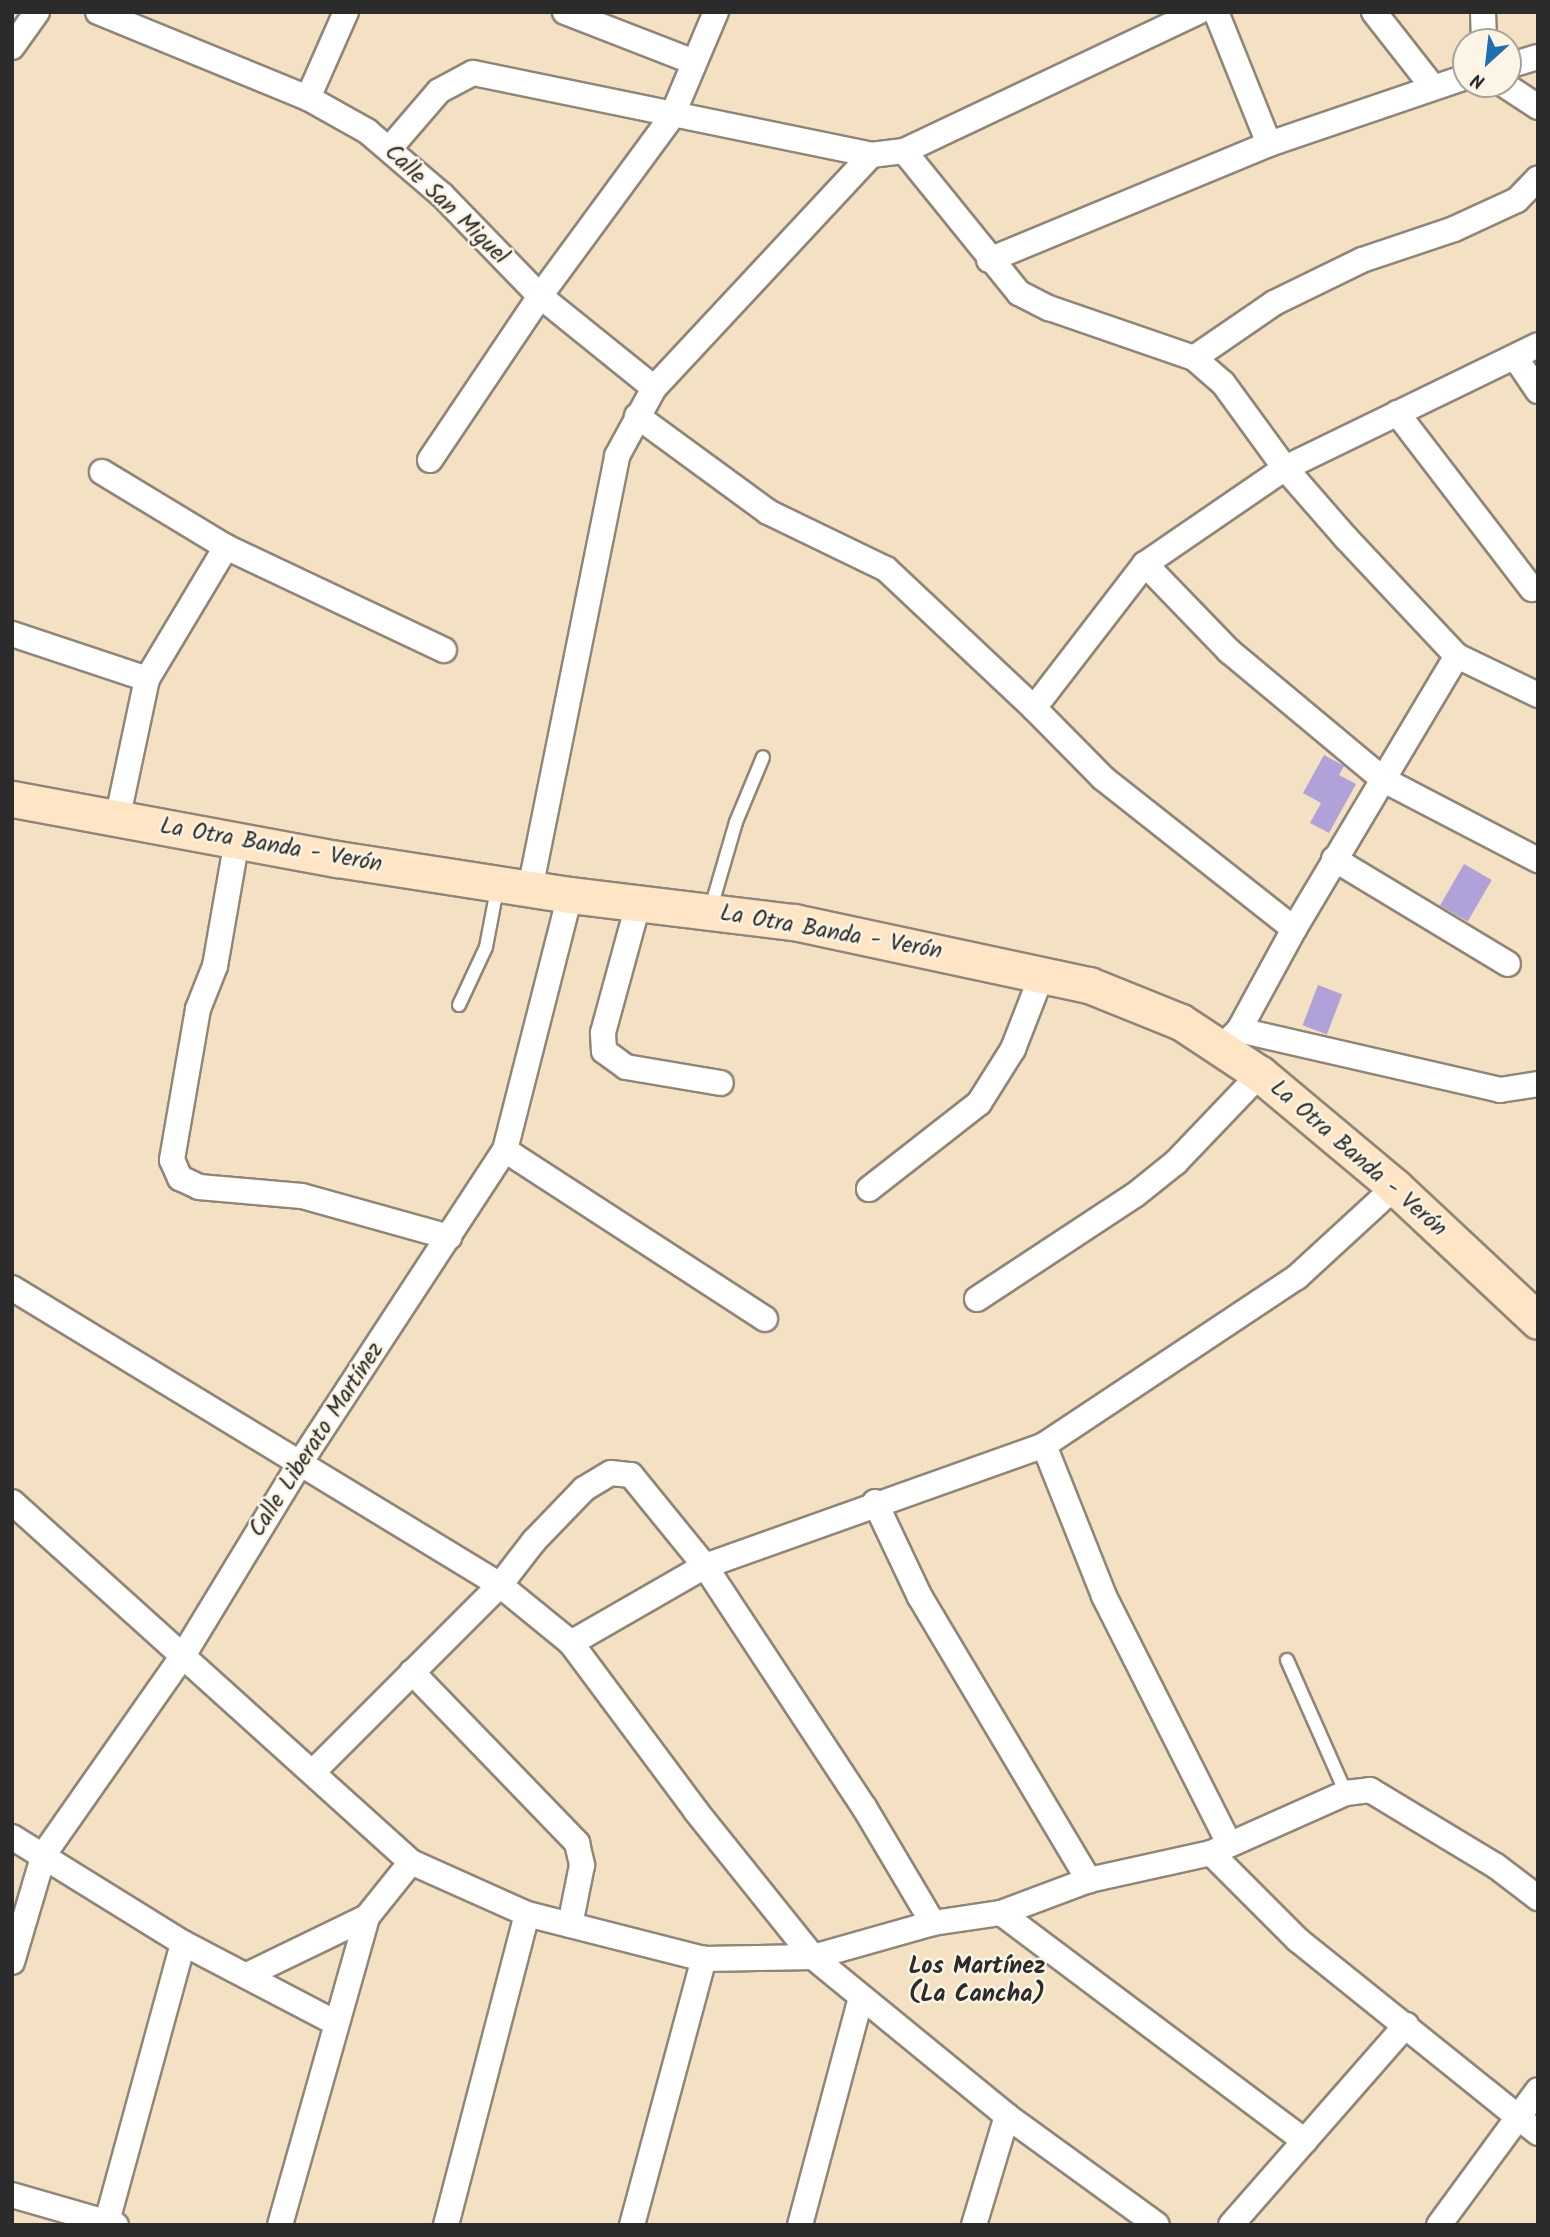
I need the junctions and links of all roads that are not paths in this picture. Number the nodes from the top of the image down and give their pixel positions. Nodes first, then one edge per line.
1 (37, 12) edge
2 (98, 12) edge
3 (346, 12) edge
4 (565, 12) edge
5 (716, 12) edge
6 (1198, 12) edge
7 (1216, 12) edge
8 (1374, 12) edge
9 (12, 47) edge
10 (694, 62) junction
11 (1452, 81) edge
12 (1432, 86) junction
13 (1522, 96) edge
14 (308, 98) junction
15 (1538, 107) edge
16 (673, 116) junction
17 (1269, 144) junction
18 (390, 149) junction
19 (904, 151) junction
20 (871, 155) junction
21 (1538, 178) edge
22 (989, 260) junction
23 (540, 296) junction
24 (1538, 345) edge
25 (1515, 357) junction
26 (1194, 358) junction
27 (654, 388) junction
28 (1538, 391) edge
29 (1397, 413) junction
30 (637, 416) junction
31 (430, 460) dead end
32 (1285, 468) junction
33 (102, 472) dead end
34 (226, 547) junction
35 (1145, 564) junction
36 (1532, 589) dead end
37 (12, 634) edge
38 (444, 650) dead end
39 (1457, 656) junction
40 (147, 679) junction
41 (1538, 695) edge
42 (1034, 708) junction
43 (763, 757) dead end
44 (1384, 780) junction
45 (12, 799) edge
46 (117, 820) junction
47 (237, 840) junction
48 (1334, 859) junction
49 (1538, 860) edge
50 (514, 886) junction
51 (570, 895) junction
52 (639, 901) junction
53 (710, 912) junction
54 (1294, 929) junction
55 (1508, 964) dead end
56 (1043, 972) junction
57 (459, 1005) dead end
58 (1231, 1038) junction
59 (1260, 1074) junction
60 (721, 1083) dead end
61 (1538, 1084) edge
62 (505, 1150) junction
63 (1395, 1187) junction
64 (869, 1189) dead end
65 (449, 1237) junction
66 (12, 1289) edge
67 (977, 1299) dead end
68 (765, 1319) dead end
69 (1538, 1321) edge
70 (1044, 1445) junction
71 (300, 1463) junction
72 (12, 1502) edge
73 (875, 1502) junction
74 (705, 1566) junction
75 (500, 1585) junction
76 (571, 1643) junction
77 (184, 1654) junction
78 (1287, 1660) dead end
79 (412, 1672) junction
80 (313, 1772) junction
81 (1346, 1793) junction
82 (12, 1838) edge
83 (1220, 1848) junction
84 (44, 1854) junction
85 (411, 1862) junction
86 (1088, 1880) junction
87 (1538, 1898) edge
88 (1001, 1913) junction
89 (527, 1914) junction
90 (367, 1917) junction
91 (933, 1923) junction
92 (570, 1925) junction
93 (183, 1943) junction
94 (813, 1956) junction
95 (704, 1959) junction
96 (12, 1962) edge
97 (247, 1975) junction
98 (861, 1998) junction
99 (334, 2022) junction
100 (1406, 2025) junction
101 (1538, 2090) edge
102 (1007, 2116) junction
103 (1528, 2126) edge
104 (1305, 2141) junction
105 (12, 2195) edge
106 (1148, 2222) edge
107 (110, 2224) edge
108 (280, 2225) edge
109 (446, 2225) edge
110 (632, 2225) edge
111 (800, 2225) edge
112 (974, 2225) edge
113 (1231, 2225) edge
114 (1439, 2225) edge

1 - 9 street
2 - 14 street, Calle San Miguel
3 - 14 street
4 - 10 street
5 - 10 street
6 - 19 street
7 - 17 street
8 - 12 street
10 - 16 street
11 - 12 street
12 - 17 street
13 - 15 street
14 - 18 street, Calle San Miguel
16 - 18 street
16 - 20 street
16 - 23 street
17 - 22 street
18 - 23 street, Calle San Miguel
19 - 20 street
19 - 22 street
20 - 27 street
21 - 26 street
22 - 26 street
23 - 27 street, Calle San Miguel
23 - 31 street
24 - 25 street
25 - 28 street
25 - 29 street
26 - 32 street
27 - 30 street
29 - 32 street
29 - 36 street
30 - 42 street
30 - 50 street
32 - 35 street
32 - 39 street
33 - 34 street
34 - 38 street
34 - 40 street
35 - 42 street
35 - 44 street
37 - 40 street
39 - 41 street
39 - 44 street
40 - 46 street
42 - 54 street
43 - 53 lane
44 - 48 street
44 - 49 street
45 - 46 main road, La Otra Banda - Verón
46 - 47 main road, La Otra Banda - Verón
47 - 50 main road, La Otra Banda - Verón
47 - 65 street
48 - 54 street
48 - 55 street
50 - 51 main road, La Otra Banda - Verón
50 - 57 lane
51 - 52 main road, La Otra Banda - Verón
51 - 62 street, Calle Liberato Martínez
52 - 53 main road, La Otra Banda - Verón
52 - 60 street
53 - 56 main road, La Otra Banda - Verón
54 - 58 street
56 - 58 main road, La Otra Banda - Verón
56 - 64 street
58 - 59 main road, La Otra Banda - Verón
58 - 61 street
59 - 63 main road, La Otra Banda - Verón
59 - 67 street
62 - 65 street, Calle Liberato Martínez
62 - 68 street
63 - 69 main road, La Otra Banda - Verón
63 - 70 street
65 - 71 street, Calle Liberato Martínez
66 - 71 street
70 - 73 street
70 - 83 street
71 - 75 street
71 - 77 street, Calle Liberato Martínez
72 - 77 street
73 - 74 street
73 - 86 street
74 - 75 street
74 - 76 street
74 - 91 street
75 - 76 street
75 - 79 street
76 - 94 street
77 - 80 street
77 - 84 street, Calle Liberato Martínez
78 - 81 lane
79 - 80 street
79 - 92 street
80 - 85 street
81 - 83 street
81 - 87 street
82 - 84 street
83 - 86 street
83 - 100 street
84 - 93 street
84 - 96 street, Calle Liberato Martínez
85 - 89 street
85 - 90 street
86 - 88 street
88 - 91 street
88 - 104 street
89 - 92 street
89 - 109 street
90 - 97 street
90 - 99 street
91 - 94 street
92 - 95 street
93 - 97 street
93 - 107 street
94 - 95 street
94 - 98 street
95 - 110 street
97 - 99 street
98 - 102 street
98 - 111 street
99 - 108 street
100 - 103 street
100 - 104 street
101 - 103 street
102 - 106 street
102 - 112 street
103 - 114 street
104 - 113 street
105 - 107 street

